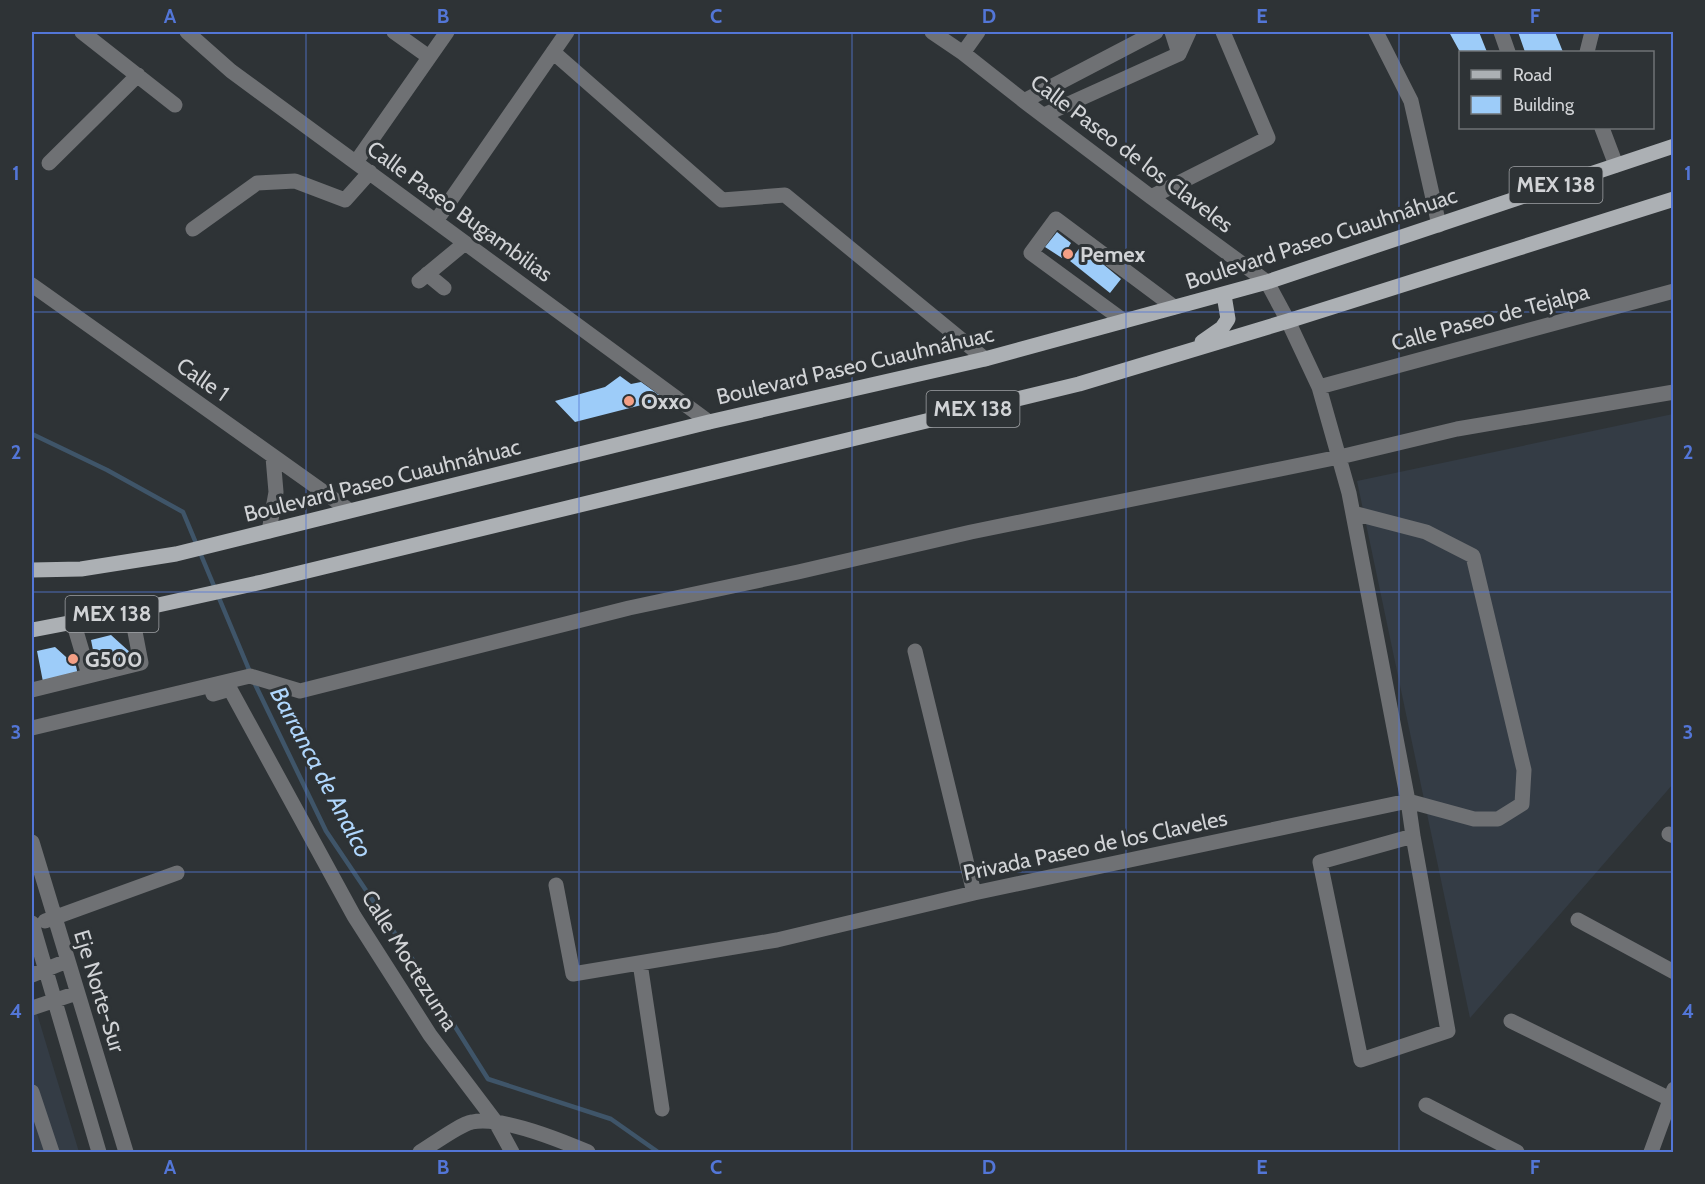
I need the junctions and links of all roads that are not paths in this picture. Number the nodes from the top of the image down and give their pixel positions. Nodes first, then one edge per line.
1 (82, 32) edge
2 (187, 32) edge
3 (394, 32) edge
4 (447, 32) edge
5 (567, 32) edge
6 (932, 32) edge
7 (978, 32) edge
8 (1156, 32) edge
9 (1172, 32) edge
10 (1189, 32) edge
11 (1223, 32) edge
12 (1376, 32) edge
13 (1501, 32) edge
14 (1592, 32) edge
15 (1508, 51) edge
16 (1587, 51) edge
17 (552, 52) junction
18 (963, 53) junction
19 (1179, 54) junction
20 (429, 57) junction
21 (138, 75) junction
22 (1024, 101) junction
23 (176, 105) dead end
24 (1044, 115) junction
25 (1602, 129) edge
26 (1674, 146) edge
27 (356, 162) junction
28 (49, 163) dead end
29 (1616, 165) junction
30 (370, 172) junction
31 (1151, 197) junction
32 (1674, 199) edge
33 (436, 221) junction
34 (1438, 225) junction
35 (193, 229) dead end
36 (465, 243) junction
37 (1268, 282) junction
38 (32, 285) edge
39 (444, 288) dead end
40 (1674, 291) edge
41 (1224, 295) junction
42 (1174, 307) junction
43 (1124, 321) junction
44 (1288, 321) junction
45 (1192, 350) junction
46 (985, 359) junction
47 (1319, 387) junction
48 (1674, 392) edge
49 (710, 422) junction
50 (273, 457) junction
51 (1339, 458) junction
52 (349, 510) junction
53 (1353, 513) junction
54 (261, 533) junction
55 (32, 570) edge
56 (131, 611) junction
57 (73, 621) junction
58 (32, 630) edge
59 (915, 651) dead end
60 (89, 675) junction
61 (32, 690) edge
62 (32, 728) edge
63 (32, 737) edge
64 (1408, 801) junction
65 (1413, 836) junction
66 (32, 842) edge
67 (177, 873) dead end
68 (556, 885) dead end
69 (974, 893) junction
70 (54, 917) junction
71 (1578, 920) dead end
72 (32, 924) edge
73 (67, 961) junction
74 (640, 963) junction
75 (38, 972) edge
76 (1674, 972) edge
77 (77, 993) junction
78 (56, 1000) junction
79 (32, 1008) edge
80 (1511, 1021) dead end
81 (32, 1092) edge
82 (1672, 1096) edge
83 (1426, 1105) dead end
84 (662, 1109) dead end
85 (495, 1121) junction
86 (52, 1152) edge
87 (99, 1152) edge
88 (126, 1152) edge
89 (420, 1152) edge
90 (512, 1152) edge
91 (588, 1152) edge
92 (1517, 1152) edge
93 (1651, 1152) edge

1 - 21 street
2 - 27 street, Calle Paseo Bugambilias
3 - 20 street
4 - 20 street
5 - 17 street
6 - 18 street, Calle Paseo de los Claveles
7 - 18 street
8 - 22 street
9 - 19 street
10 - 19 street
11 - 31 street
12 - 34 street
13 - 15 street
14 - 16 street
17 - 33 street
17 - 46 street
18 - 22 street, Calle Paseo de los Claveles
19 - 24 street
20 - 27 street
21 - 23 street
21 - 28 street
22 - 24 street, Calle Paseo de los Claveles
24 - 31 street, Calle Paseo de los Claveles
25 - 29 street
26 - 29 main road, Boulevard Paseo Cuauhnáhuac / MEX 138
27 - 30 street, Calle Paseo Bugambilias
29 - 34 main road, Boulevard Paseo Cuauhnáhuac / MEX 138
30 - 33 street, Calle Paseo Bugambilias
30 - 35 street
31 - 37 street, Calle Paseo de los Claveles
32 - 44 main road, MEX 138
33 - 36 street, Calle Paseo Bugambilias
34 - 37 main road, Boulevard Paseo Cuauhnáhuac / MEX 138
36 - 39 street
36 - 49 street, Calle Paseo Bugambilias
37 - 41 main road, Boulevard Paseo Cuauhnáhuac / MEX 138
37 - 44 street, Calle Paseo de los Claveles
38 - 50 street, Calle 1
40 - 47 street, Calle Paseo de Tejalpa
41 - 42 main road, Boulevard Paseo Cuauhnáhuac / MEX 138
41 - 45 main road
42 - 43 main road, Boulevard Paseo Cuauhnáhuac / MEX 138
42 - 43 street
43 - 46 main road, Boulevard Paseo Cuauhnáhuac / MEX 138
44 - 45 main road, MEX 138
44 - 47 street, Calle Paseo de los Claveles
45 - 56 main road, MEX 138
46 - 49 main road, Boulevard Paseo Cuauhnáhuac / MEX 138
47 - 51 street, Calle Paseo de los Claveles
48 - 51 street
49 - 52 main road, Boulevard Paseo Cuauhnáhuac / MEX 138
50 - 52 street, Calle 1
50 - 54 street
51 - 53 street, Calle Paseo de los Claveles
51 - 62 street
52 - 54 main road, Boulevard Paseo Cuauhnáhuac / MEX 138
53 - 64 street
53 - 64 street
54 - 55 main road, Boulevard Paseo Cuauhnáhuac / MEX 138
56 - 57 main road, MEX 138
56 - 60 street
57 - 58 main road, MEX 138
57 - 60 street
59 - 69 street
60 - 61 street
63 - 85 street, Calle Moctezuma
64 - 65 street
64 - 69 street, Privada Paseo de los Claveles
65 - 65 street
66 - 70 street, Eje Norte-Sur
67 - 70 street
68 - 74 street, Privada Paseo de los Claveles
69 - 74 street, Privada Paseo de los Claveles
70 - 72 street
70 - 73 street, Eje Norte-Sur
71 - 76 street
72 - 75 street, Eje Norte-Sur
73 - 75 street
73 - 77 street, Eje Norte-Sur
74 - 84 street
75 - 78 street, Eje Norte-Sur
77 - 78 street
77 - 88 street, Eje Norte-Sur
78 - 79 street
78 - 87 street, Eje Norte-Sur
80 - 82 street
81 - 86 street
82 - 93 street
83 - 92 street
85 - 89 street
85 - 90 street, Calle Moctezuma
85 - 91 street

